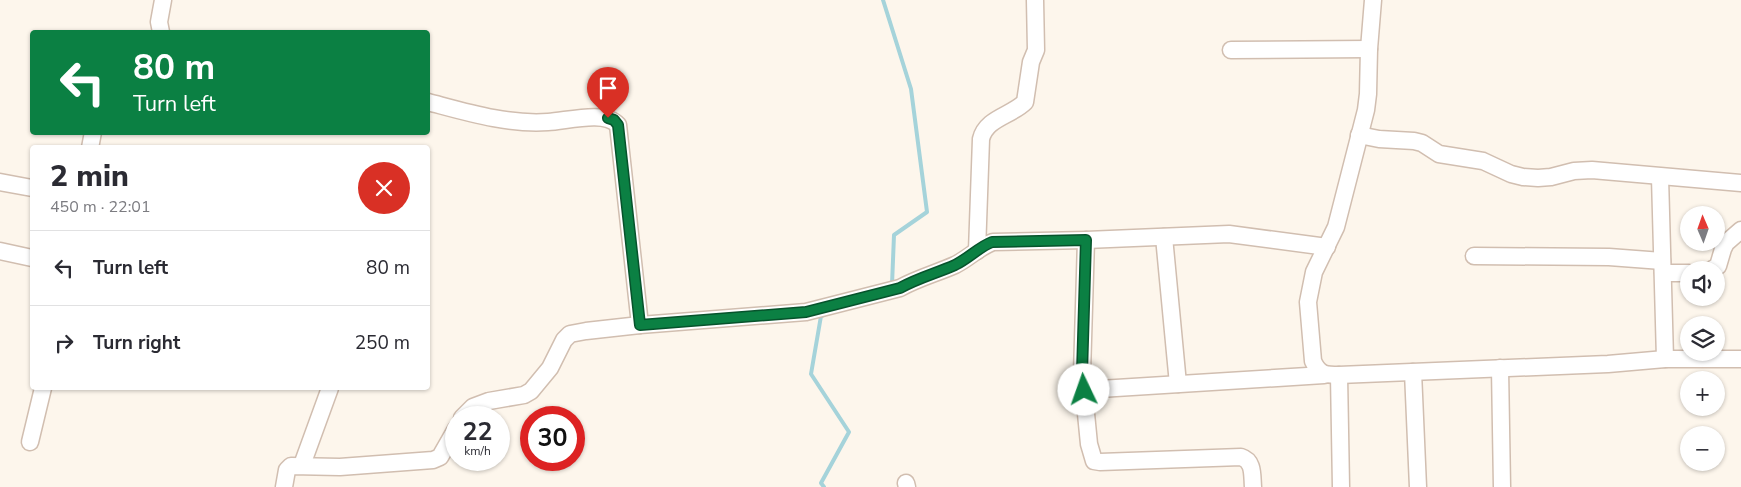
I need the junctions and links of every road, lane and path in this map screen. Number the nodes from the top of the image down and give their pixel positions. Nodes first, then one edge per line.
1 (163, 0) edge
2 (1035, 0) edge
3 (1372, 0) edge
4 (161, 30) edge
5 (1369, 49) junction
6 (1231, 50) dead end
7 (430, 102) edge
8 (1359, 136) junction
9 (1660, 176) junction
10 (0, 182) edge
11 (1741, 184) edge
12 (30, 188) edge
13 (1741, 230) edge
14 (1164, 237) junction
15 (1086, 240) junction
16 (1327, 246) junction
17 (977, 250) junction
18 (0, 252) edge
19 (1474, 256) dead end
20 (30, 258) edge
21 (1719, 261) edge
22 (1662, 267) junction
23 (1680, 275) edge
24 (640, 325) junction
25 (1665, 359) junction
26 (1741, 359) edge
27 (1500, 368) junction
28 (1413, 372) junction
29 (1331, 375) junction
30 (1178, 384) junction
31 (43, 390) edge
32 (329, 390) edge
33 (1084, 390) junction
34 (476, 406) edge
35 (30, 442) dead end
36 (445, 448) edge
37 (302, 465) junction
38 (284, 487) edge
39 (1253, 487) edge
40 (1341, 487) edge
41 (1418, 487) edge
42 (1502, 487) edge

1 - 4 street
2 - 17 street
3 - 5 street
5 - 6 street
5 - 8 street
7 - 24 street
8 - 9 street
8 - 16 street
9 - 11 street
9 - 22 street
10 - 12 street
13 - 21 street
14 - 15 street
14 - 16 street
14 - 30 street
15 - 17 street
15 - 33 street
16 - 29 street
17 - 24 street
18 - 20 street
19 - 22 street
22 - 23 street
22 - 25 street
24 - 34 street
25 - 26 street
25 - 27 street
27 - 28 street
27 - 42 street
28 - 29 street
28 - 41 street
29 - 30 street
29 - 40 street
30 - 33 street
31 - 35 street
32 - 37 street
33 - 39 street
36 - 37 street
37 - 38 street

